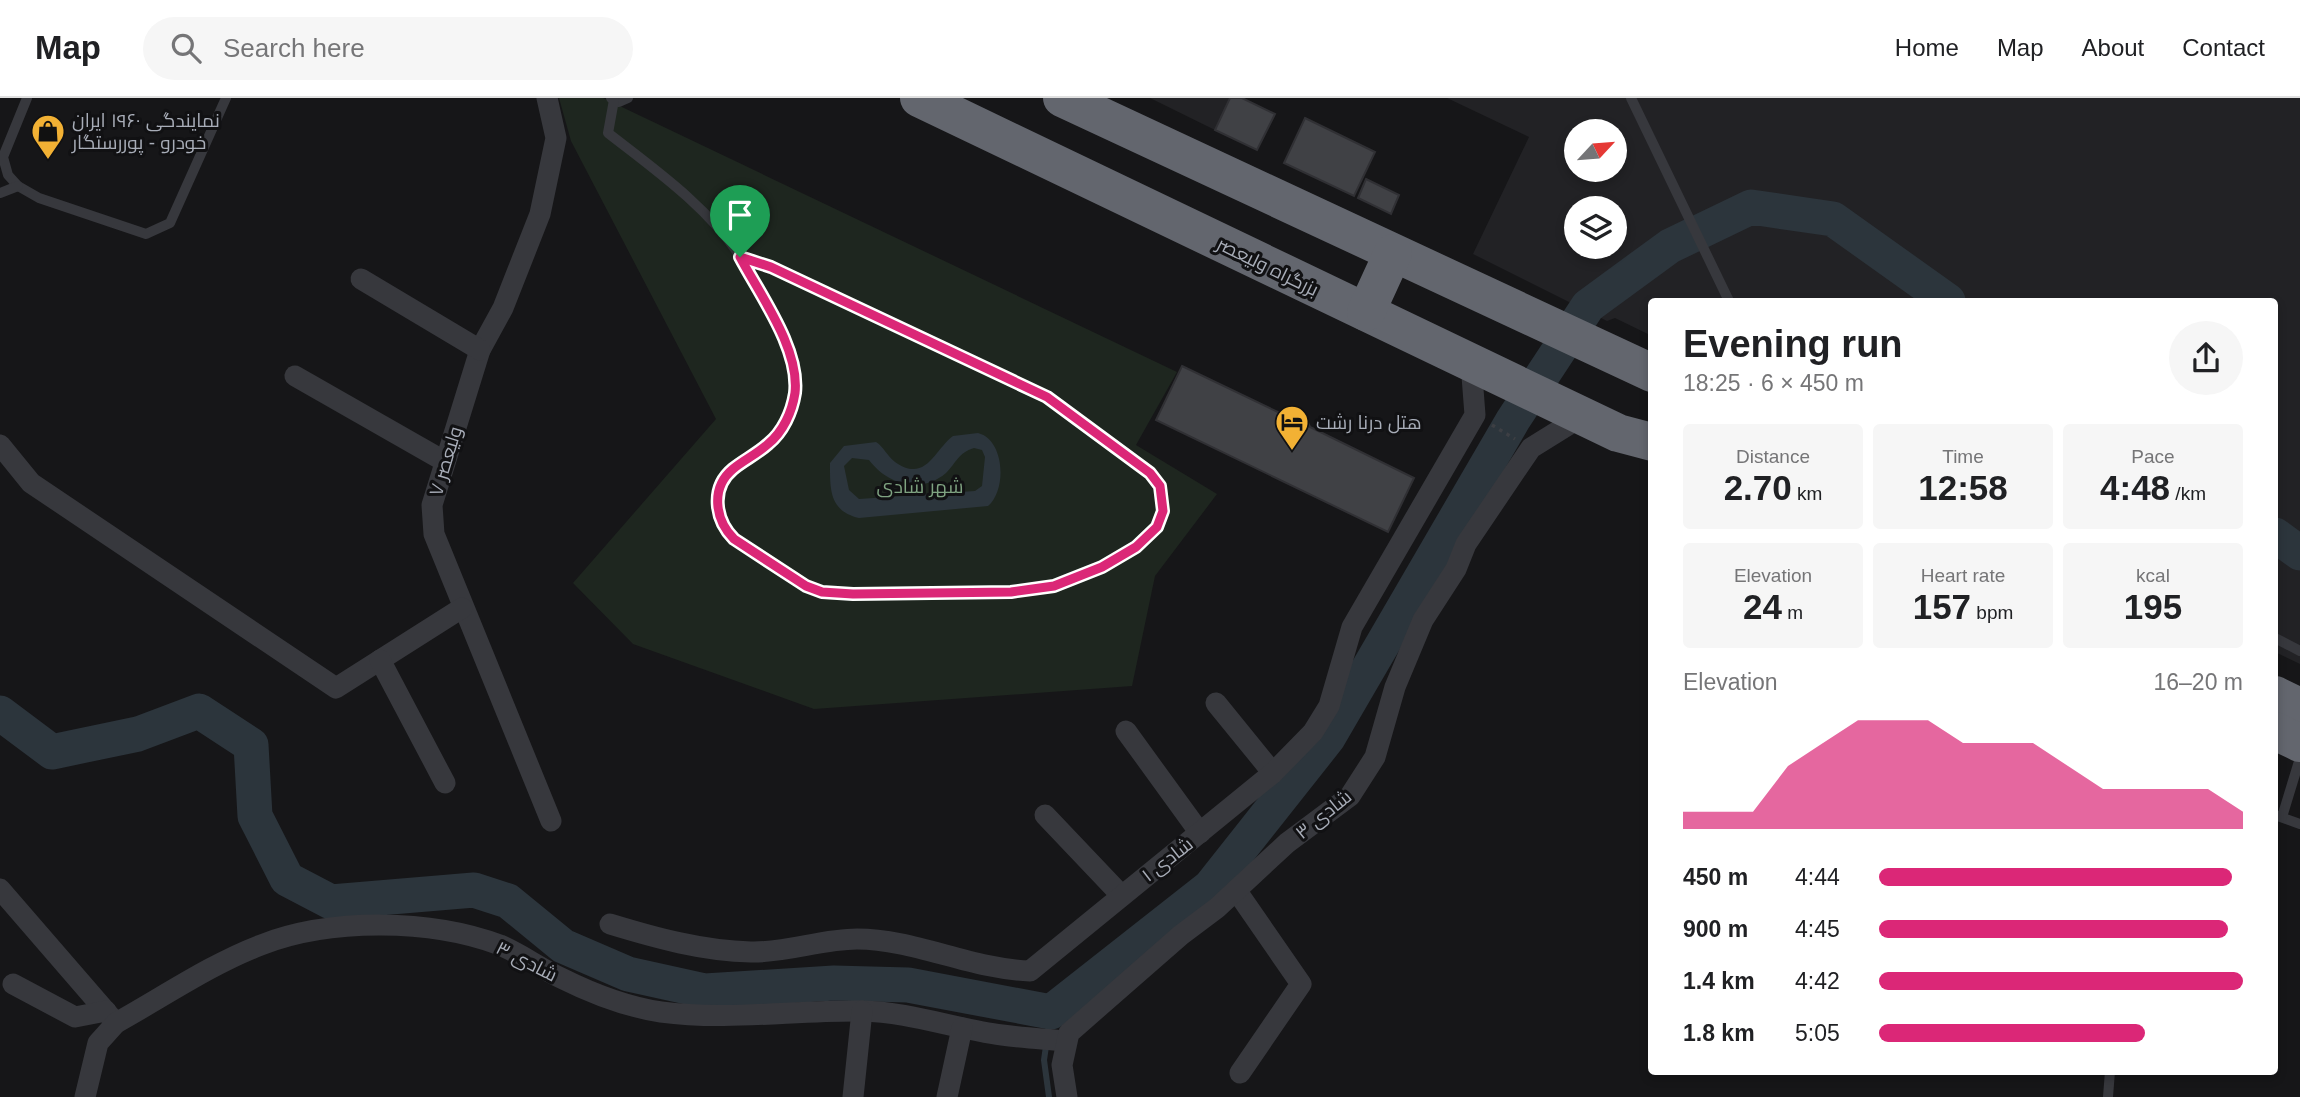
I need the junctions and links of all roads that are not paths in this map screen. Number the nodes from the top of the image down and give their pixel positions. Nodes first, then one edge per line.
1 (27, 98) edge
2 (226, 98) edge
3 (547, 98) edge
4 (628, 98) edge
5 (919, 98) edge
6 (1062, 98) edge
7 (1631, 98) edge
8 (613, 99) edge
9 (18, 186) junction
10 (0, 193) edge
11 (1393, 253) junction
12 (740, 257) junction
13 (361, 279) dead end
14 (1727, 298) edge
15 (1366, 312) junction
16 (480, 350) junction
17 (1478, 366) junction
18 (1648, 372) edge
19 (295, 376) dead end
20 (1574, 412) junction
21 (1635, 438) edge
22 (0, 445) edge
23 (444, 461) junction
24 (462, 608) junction
25 (2278, 639) edge
26 (2300, 650) edge
27 (380, 660) junction
28 (2278, 696) edge
29 (1216, 702) dead end
30 (2300, 707) edge
31 (1126, 731) dead end
32 (2278, 732) edge
33 (2300, 743) edge
34 (2300, 758) edge
35 (1273, 773) junction
36 (445, 783) dead end
37 (1045, 815) dead end
38 (2279, 816) edge
39 (551, 821) dead end
40 (2300, 824) edge
41 (1200, 833) junction
42 (0, 888) edge
43 (1236, 890) junction
44 (1121, 895) junction
45 (610, 924) dead end
46 (13, 984) dead end
47 (862, 1011) junction
48 (111, 1017) junction
49 (962, 1028) junction
50 (1066, 1041) junction
51 (1240, 1073) dead end
52 (2110, 1075) edge
53 (85, 1097) edge
54 (853, 1097) edge
55 (947, 1097) edge
56 (1067, 1097) edge
57 (2108, 1097) edge

1 - 9 lane
2 - 9 lane
3 - 16 street, ولیعصر ۷
4 - 8 lane
5 - 15 highway, بزرگراه ولیعصر
6 - 11 highway
7 - 14 lane
8 - 12 lane
9 - 10 lane
11 - 15 highway
11 - 18 highway
12 - 12 lane
13 - 16 street
15 - 17 highway, بزرگراه ولیعصر
16 - 23 street, ولیعصر ۷
17 - 20 highway, بزرگراه ولیعصر
17 - 35 street, شادی ۱
19 - 23 street
20 - 21 highway, بزرگراه ولیعصر
20 - 43 street, شادی ۳
22 - 27 street
23 - 24 street, ولیعصر ۷
24 - 27 street
24 - 39 street, ولیعصر ۷
25 - 26 lane
27 - 36 street
28 - 30 highway
29 - 35 street
31 - 41 street
32 - 33 highway
34 - 38 lane
35 - 41 street, شادی ۱
37 - 44 street
38 - 40 lane
41 - 44 street, شادی ۱
42 - 48 street
43 - 50 street, شادی ۳
43 - 51 street
44 - 45 street, شادی ۱
46 - 48 street
47 - 48 street, شادی ۳
47 - 49 street, شادی ۳
47 - 54 street
48 - 53 street, شادی ۳
49 - 50 street, شادی ۳
49 - 55 street
50 - 56 street
52 - 57 lane

